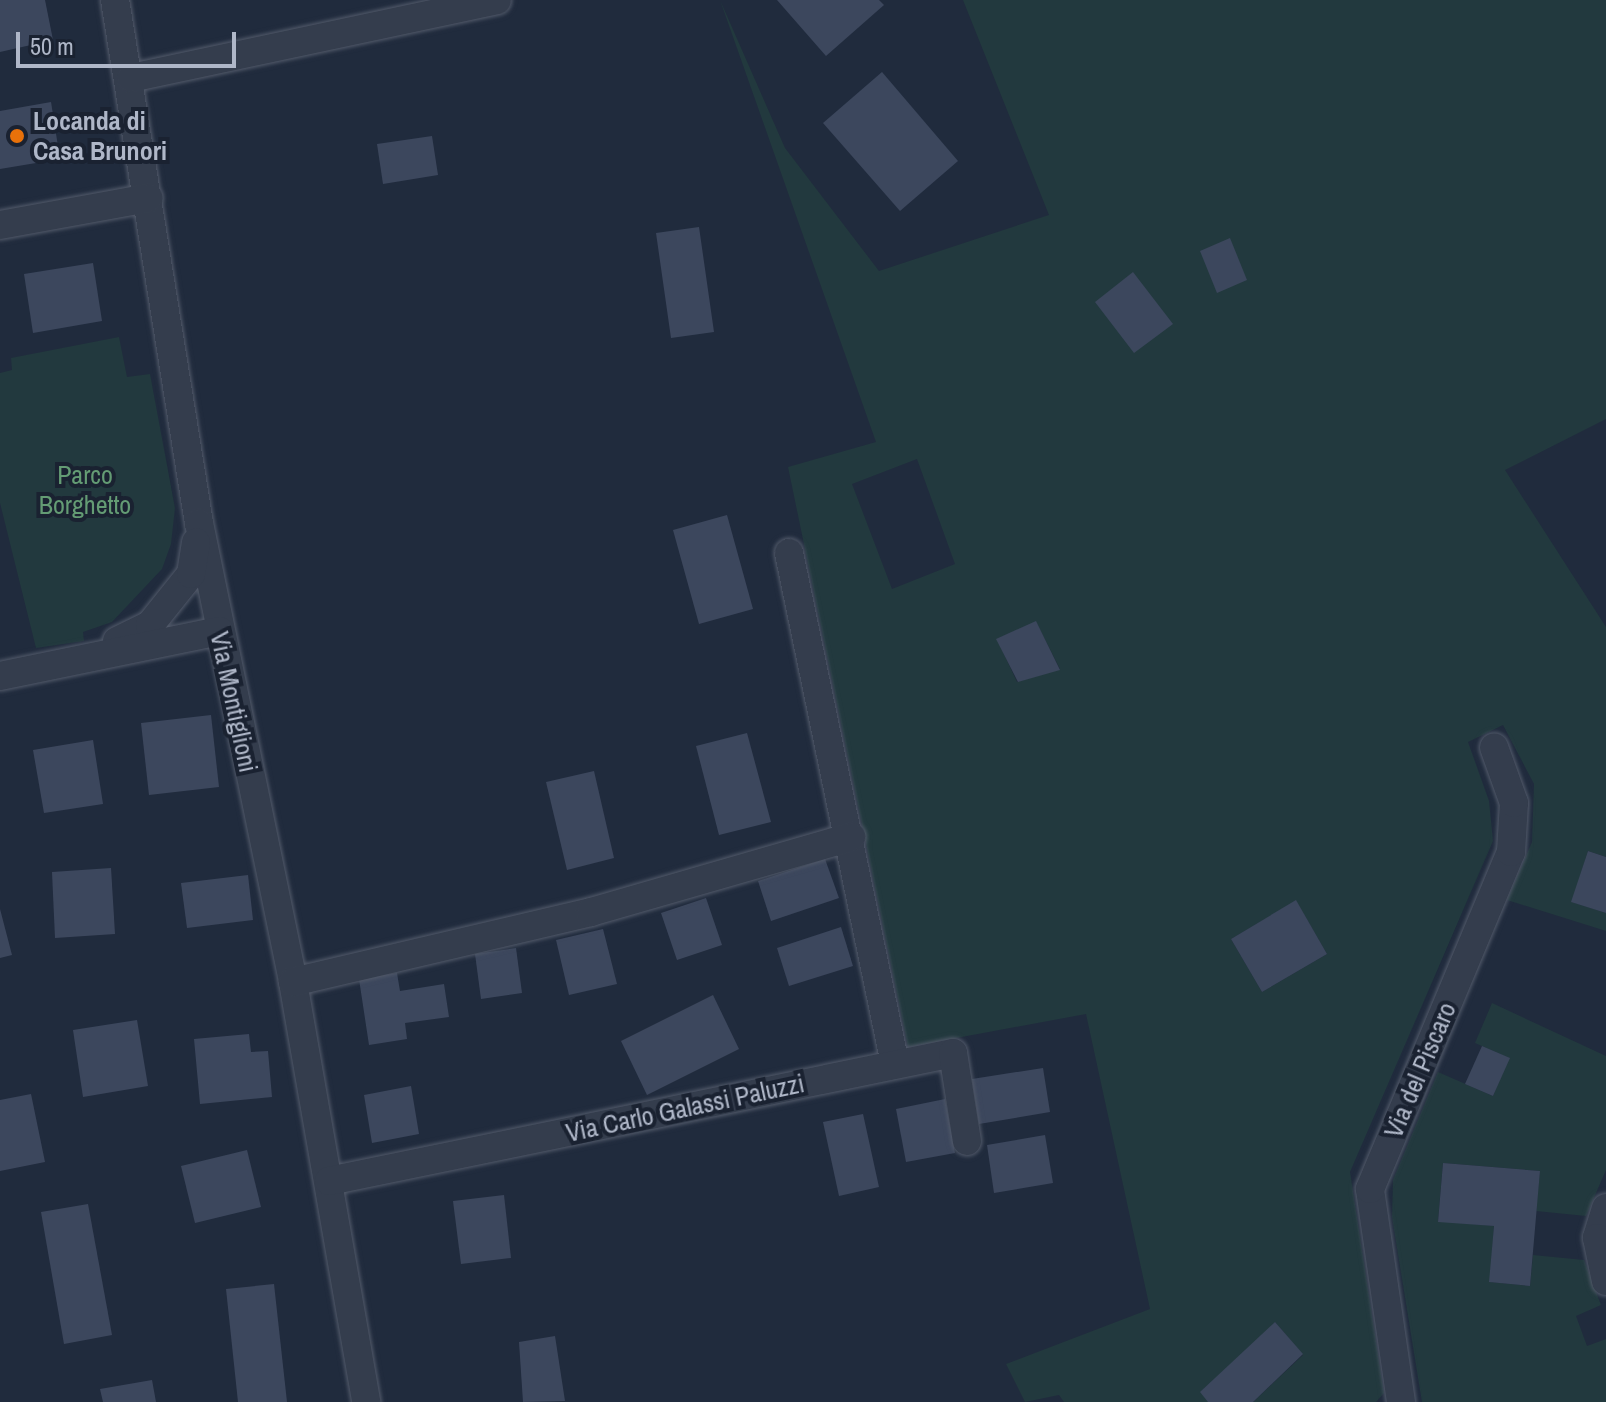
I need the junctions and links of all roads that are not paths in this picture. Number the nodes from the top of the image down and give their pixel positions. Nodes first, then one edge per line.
1 (115, 0) edge
2 (497, 0) edge
3 (131, 78) junction
4 (149, 198) junction
5 (0, 225) edge
6 (199, 523) junction
7 (789, 553) dead end
8 (219, 631) junction
9 (80, 659) junction
10 (0, 676) edge
11 (1494, 747) dead end
12 (851, 837) junction
13 (293, 982) junction
14 (895, 1064) junction
15 (967, 1141) dead end
16 (329, 1181) junction
17 (1606, 1208) edge
18 (1606, 1281) edge
19 (366, 1402) edge
20 (1401, 1402) edge

1 - 3 street, Via Montiglioni
2 - 3 street
3 - 4 street, Via Montiglioni
4 - 5 street
4 - 6 street, Via Montiglioni
6 - 8 street, Via Montiglioni
6 - 9 street
7 - 12 street
8 - 9 street
8 - 13 street, Via Montiglioni
9 - 10 street
11 - 20 street, Via del Piscaro
12 - 13 street
12 - 14 street
13 - 16 street, Via Montiglioni
14 - 15 street, Via Carlo Galassi Paluzzi
14 - 16 street, Via Carlo Galassi Paluzzi
16 - 19 street, Via Montiglioni
17 - 18 street

